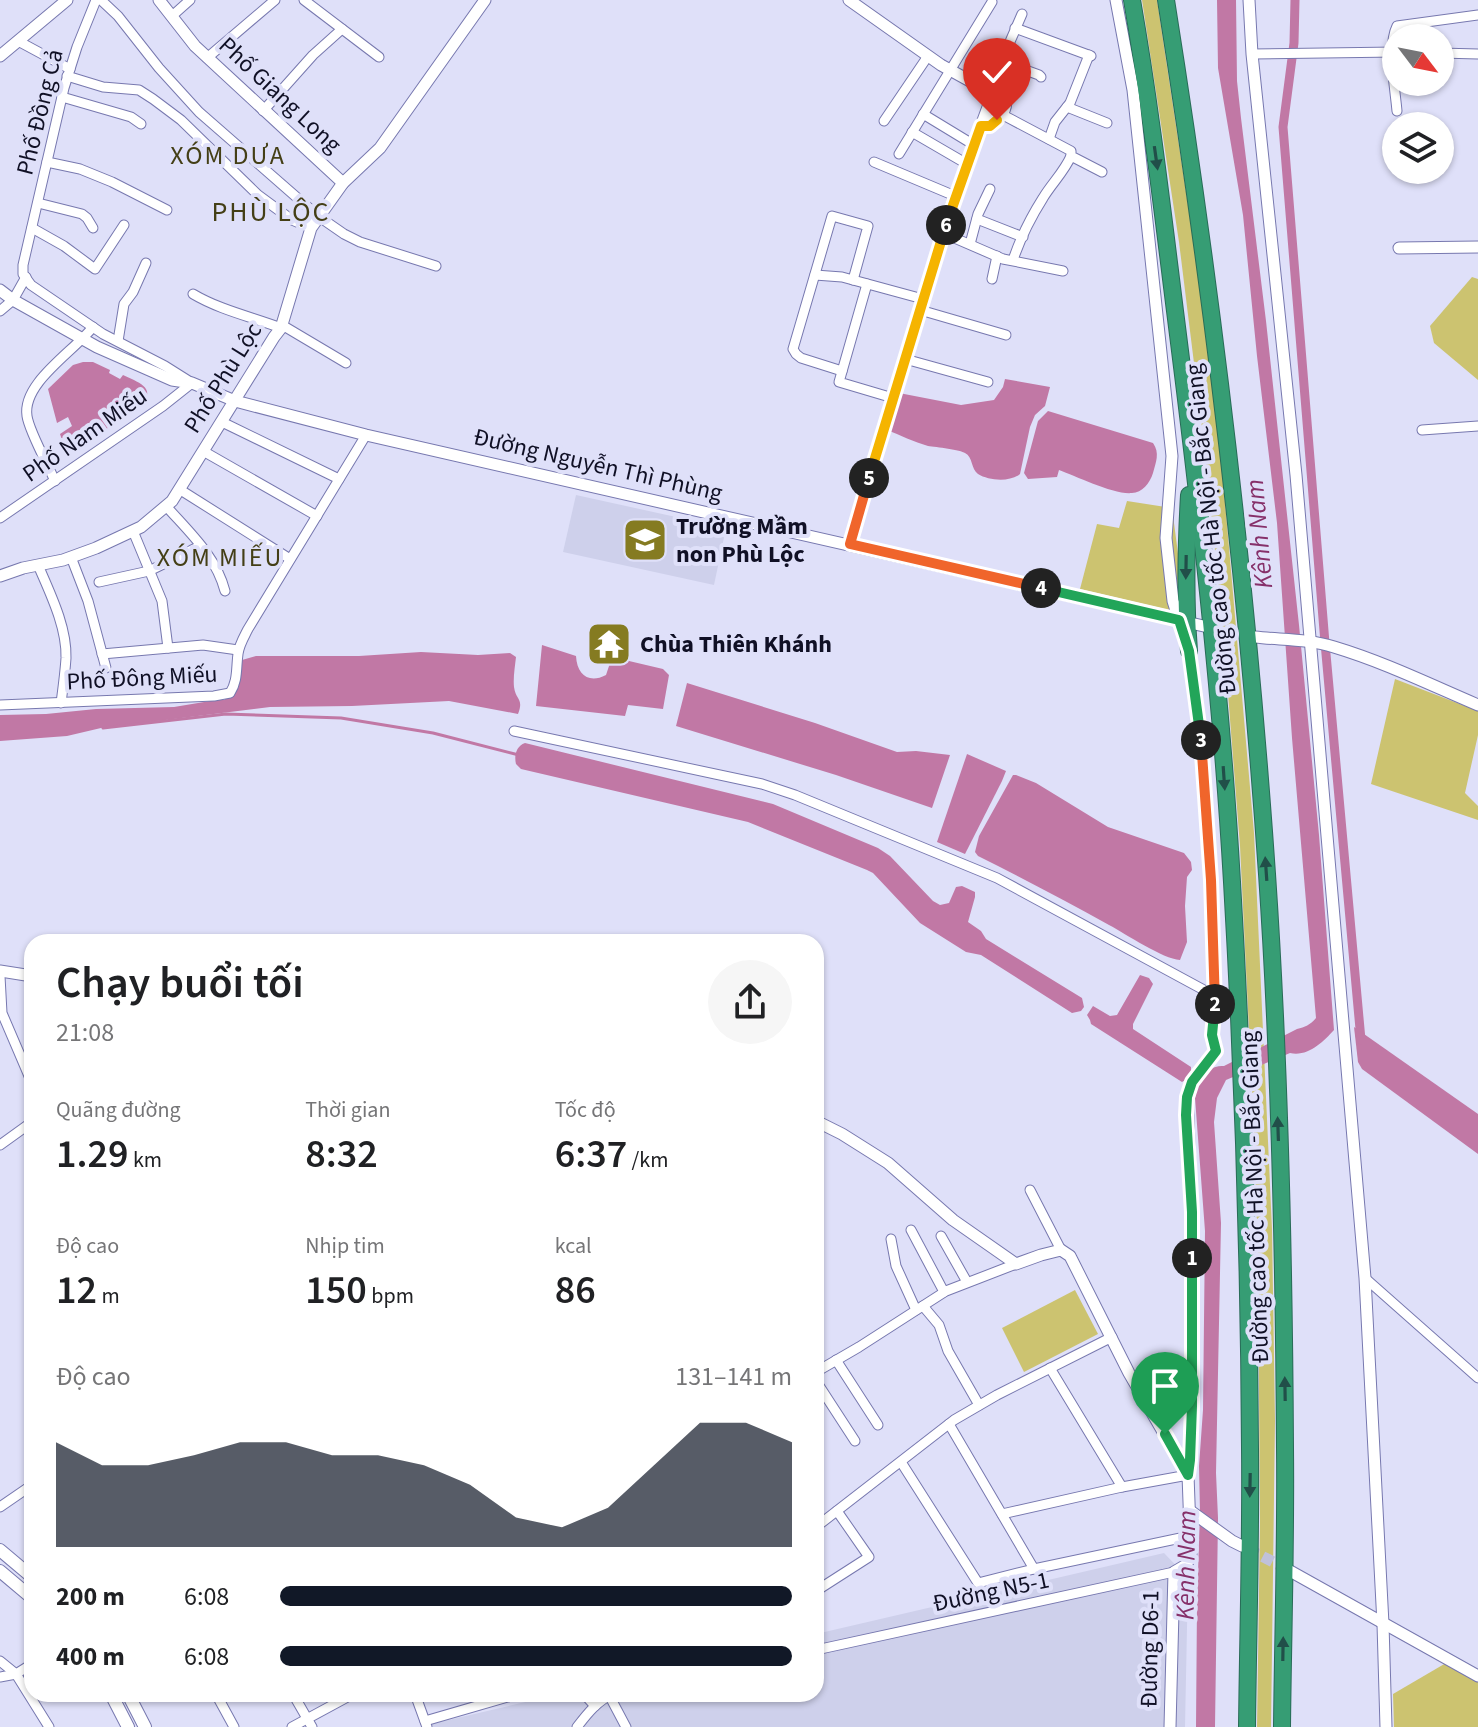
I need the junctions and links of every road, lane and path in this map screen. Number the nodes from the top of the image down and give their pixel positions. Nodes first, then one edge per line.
1 (67, 0) edge
2 (98, 0) edge
3 (159, 0) edge
4 (190, 0) edge
5 (275, 0) edge
6 (304, 0) edge
7 (485, 0) edge
8 (849, 0) edge
9 (1116, 0) edge
10 (1131, 0) edge
11 (1166, 0) edge
12 (1249, 0) edge
13 (992, 2) dead end
14 (1022, 14) dead end
15 (1478, 15) edge
16 (172, 16) junction
17 (1412, 24) edge
18 (1015, 28) junction
19 (342, 29) junction
20 (18, 41) junction
21 (1382, 52) edge
22 (1454, 53) edge
23 (1252, 54) junction
24 (1478, 54) edge
25 (0, 56) edge
26 (928, 56) junction
27 (379, 57) dead end
28 (207, 58) junction
29 (1001, 61) junction
30 (950, 70) junction
31 (68, 72) junction
32 (1041, 77) dead end
33 (990, 92) junction
34 (1396, 96) edge
35 (62, 97) junction
36 (1067, 107) junction
37 (263, 111) junction
38 (1397, 111) dead end
39 (923, 114) junction
40 (1003, 115) junction
41 (884, 121) dead end
42 (1107, 123) dead end
43 (141, 124) dead end
44 (981, 126) junction
45 (912, 132) junction
46 (1049, 139) junction
47 (974, 145) junction
48 (899, 154) dead end
49 (1071, 156) junction
50 (47, 162) junction
51 (874, 162) dead end
52 (967, 164) junction
53 (1102, 172) dead end
54 (343, 183) junction
55 (990, 189) dead end
56 (955, 196) junction
57 (38, 203) junction
58 (167, 210) dead end
59 (318, 216) junction
60 (977, 219) junction
61 (124, 225) dead end
62 (32, 228) junction
63 (93, 228) dead end
64 (311, 228) junction
65 (943, 233) junction
66 (1023, 237) junction
67 (970, 244) junction
68 (1478, 247) edge
69 (1399, 248) dead end
70 (997, 256) junction
71 (1013, 260) junction
72 (146, 263) dead end
73 (436, 266) dead end
74 (1063, 271) dead end
75 (815, 275) junction
76 (26, 277) junction
77 (992, 279) dead end
78 (853, 280) junction
79 (867, 284) junction
80 (0, 290) edge
81 (193, 294) dead end
82 (13, 300) junction
83 (922, 304) junction
84 (0, 311) edge
85 (1176, 322) junction
86 (93, 327) junction
87 (281, 327) junction
88 (1006, 335) dead end
89 (83, 339) junction
90 (118, 341) junction
91 (905, 359) junction
92 (346, 363) dead end
93 (842, 371) junction
94 (988, 382) dead end
95 (192, 383) junction
96 (893, 398) junction
97 (235, 401) junction
98 (222, 422) junction
99 (1478, 426) edge
100 (1422, 430) dead end
101 (366, 435) junction
102 (203, 451) junction
103 (339, 479) junction
104 (55, 481) junction
105 (179, 489) junction
106 (166, 506) junction
107 (317, 516) junction
108 (0, 518) edge
109 (133, 531) junction
110 (850, 544) junction
111 (200, 546) junction
112 (71, 557) junction
113 (290, 559) junction
114 (38, 565) junction
115 (149, 571) junction
116 (0, 576) edge
117 (99, 582) dead end
118 (225, 591) dead end
119 (1183, 621) junction
120 (1208, 627) tunnel mouth
121 (1255, 637) tunnel mouth
122 (1310, 642) junction
123 (168, 648) junction
124 (238, 650) junction
125 (1189, 651) joint
126 (102, 654) junction
127 (106, 668) dead end
128 (61, 703) junction
129 (0, 705) edge
130 (1478, 705) edge
131 (514, 731) dead end
132 (0, 974) edge
133 (24, 976) edge
134 (1215, 996) junction
135 (24, 1064) edge
136 (824, 1125) edge
137 (24, 1128) edge
138 (0, 1145) edge
139 (1030, 1190) dead end
140 (911, 1230) dead end
141 (941, 1236) dead end
142 (891, 1239) dead end
143 (1061, 1250) junction
144 (1016, 1264) junction
145 (1365, 1278) junction
146 (967, 1282) junction
147 (944, 1292) junction
148 (920, 1308) junction
149 (1112, 1337) junction
150 (836, 1360) junction
151 (824, 1367) edge
152 (1050, 1368) junction
153 (1478, 1378) edge
154 (824, 1393) edge
155 (979, 1405) junction
156 (949, 1424) junction
157 (878, 1425) dead end
158 (855, 1441) dead end
159 (901, 1462) junction
160 (1188, 1475) junction
161 (1122, 1487) junction
162 (24, 1490) edge
163 (0, 1507) edge
164 (1189, 1510) junction
165 (837, 1511) junction
166 (1002, 1514) junction
167 (824, 1521) edge
168 (1190, 1536) junction
169 (1237, 1544) tunnel mouth
170 (0, 1550) edge
171 (1034, 1569) junction
172 (24, 1570) edge
173 (0, 1571) edge
174 (1290, 1571) tunnel mouth
175 (1174, 1572) junction
176 (824, 1586) edge
177 (24, 1591) edge
178 (1383, 1624) junction
179 (824, 1648) edge
180 (0, 1661) edge
181 (24, 1669) edge
182 (16, 1674) junction
183 (1478, 1676) edge
184 (0, 1677) edge
185 (24, 1687) edge
186 (33, 1702) edge
187 (115, 1702) edge
188 (132, 1702) edge
189 (220, 1702) edge
190 (297, 1702) edge
191 (341, 1702) edge
192 (418, 1702) edge
193 (478, 1702) edge
194 (490, 1702) edge
195 (591, 1702) edge
196 (600, 1702) edge
197 (615, 1702) edge
198 (479, 1705) junction
199 (595, 1706) junction
200 (309, 1723) edge
201 (426, 1725) edge
202 (49, 1727) edge
203 (128, 1727) edge
204 (145, 1727) edge
205 (234, 1727) edge
206 (292, 1727) edge
207 (577, 1727) edge
208 (626, 1727) edge
209 (1170, 1727) edge
210 (1247, 1727) edge
211 (1282, 1727) edge
212 (1386, 1727) edge

1 - 20 street
2 - 31 street, Phố Đồng Cả
2 - 59 street
3 - 16 street, Phố Giang Long
4 - 16 street
5 - 28 street
6 - 19 street
7 - 54 street, Phố Phù Lộc
8 - 26 street
9 - 119 street
10 -> 85 highway, Đường cao tốc Hà Nội - Bắc Giang
211 -> 11 highway, Đường cao tốc Hà Nội - Bắc Giang
12 - 23 street
13 - 30 street
14 - 18 street
15 - 17 street
16 - 28 street, Phố Giang Long
18 - 29 street
18 - 36 street
19 - 27 street
19 - 37 street
20 - 25 street
20 - 31 street
21 - 23 street
22 - 24 street
23 - 122 street
26 - 30 street
26 - 41 street
28 - 37 street, Phố Giang Long
29 - 32 street
29 - 33 street
30 - 33 street
30 - 39 street
31 - 35 street, Phố Đồng Cả
31 - 64 street
33 - 40 street
33 - 44 street
34 - 38 street
35 - 43 street
35 - 50 street, Phố Đồng Cả
36 - 42 street
36 - 46 street
37 - 54 street, Phố Giang Long
39 - 45 street
39 - 47 street
40 - 44 street
40 - 46 street
44 - 47 street
45 - 48 street
45 - 52 street
46 - 49 street
47 - 52 street
49 - 53 street
49 - 66 street
50 - 57 street, Phố Đồng Cả
50 - 58 street
51 - 56 street
52 - 56 street
54 - 59 street, Phố Phù Lộc
55 - 60 street
56 - 65 street
57 - 62 street, Phố Đồng Cả
57 - 63 street
59 - 64 street, Phố Phù Lộc
59 - 73 street
60 - 66 street
60 - 67 street
61 - 62 street
62 - 76 street, Phố Đồng Cả
64 - 87 street, Phố Phù Lộc
65 - 67 street
65 - 83 street
66 - 71 street
67 - 70 street
68 - 69 street
70 - 71 street
70 - 77 street
71 - 74 street
72 - 90 street
75 - 78 street
75 - 78 street
75 - 93 street
76 - 82 street
76 - 86 street
78 - 79 street
79 - 83 street
79 - 93 street
80 - 82 street, Đường Nguyễn Thì Phùng
81 - 87 street
82 - 84 street
82 - 89 street, Đường Nguyễn Thì Phùng
83 - 88 street
83 - 91 street
85 -> 119 highway
85 -> 210 highway, Đường cao tốc Hà Nội - Bắc Giang
86 - 89 street
86 - 90 street
87 - 92 street
87 - 97 street, Phố Phù Lộc
89 - 95 street, Đường Nguyễn Thì Phùng
89 - 104 street
90 - 95 street
91 - 94 street
91 - 96 street
93 - 96 street
95 - 97 street, Đường Nguyễn Thì Phùng
95 - 104 street, Phố Nam Miếu
96 - 110 street
97 - 98 street, Phố Phù Lộc
97 - 101 street, Đường Nguyễn Thì Phùng
98 - 102 street, Phố Phù Lộc
98 - 103 street
99 - 100 street
101 - 103 street, Phố Đông Miếu
101 - 110 street, Đường Nguyễn Thì Phùng
102 - 105 street, Phố Phù Lộc
102 - 107 street
103 - 107 street, Phố Đông Miếu
104 - 108 street, Phố Nam Miếu
105 - 106 street, Phố Phù Lộc
105 - 113 street
106 - 109 street, Phố Phù Lộc
106 - 111 street
107 - 113 street, Phố Đông Miếu
109 - 112 street, Phố Phù Lộc
109 - 115 street
110 - 119 street, Đường Nguyễn Thì Phùng
111 - 115 street
111 - 118 street
112 - 114 street, Phố Phù Lộc
112 - 126 street
113 - 124 street, Phố Đông Miếu
114 - 116 street, Phố Phù Lộc
114 - 128 street
115 - 117 street
115 - 123 street
119 - 120 street, Đường Nguyễn Thì Phùng
119 - 125 highway
121 - 122 street
122 - 130 street
122 - 145 street
123 - 124 street
123 - 126 street
124 - 128 street, Phố Đông Miếu
125 - 134 street
126 - 127 street
128 - 129 street, Phố Đông Miếu
131 - 134 street
132 - 133 street
132 - 135 street
134 - 160 street
136 - 144 street
137 - 138 street
139 - 143 street
140 - 147 street
141 - 146 street
142 - 148 street
143 - 144 street
143 - 149 street
144 - 146 street
145 - 153 street
145 - 178 street
146 - 147 street
147 - 148 street
148 - 150 street
148 - 155 street
149 - 152 street
149 - 160 street
150 - 151 street
150 - 157 street
152 - 155 street
152 - 161 street
154 - 158 street
155 - 156 street
156 - 159 street
156 - 166 street
159 - 165 street
159 - 171 street
160 - 161 street
160 - 164 street
161 - 166 street
162 - 163 street
164 - 168 street
164 - 169 street
165 - 167 street
165 - 176 street
166 - 171 street
168 - 171 street
168 - 175 street
170 - 172 main road
173 - 177 main road
174 - 178 street
175 - 179 street, Đường N5-1
175 - 209 street, Đường D6-1
178 - 183 street
178 - 212 street
180 - 182 street
181 - 182 street
182 - 184 street
182 - 185 street
186 - 202 street
187 - 203 main road
188 - 204 main road
189 - 205 street
190 - 200 street
191 - 200 street
192 - 201 street
193 - 198 street
194 - 198 street
195 - 199 street
196 - 199 street
197 - 208 street
198 - 201 street
199 - 207 street
200 - 206 street

